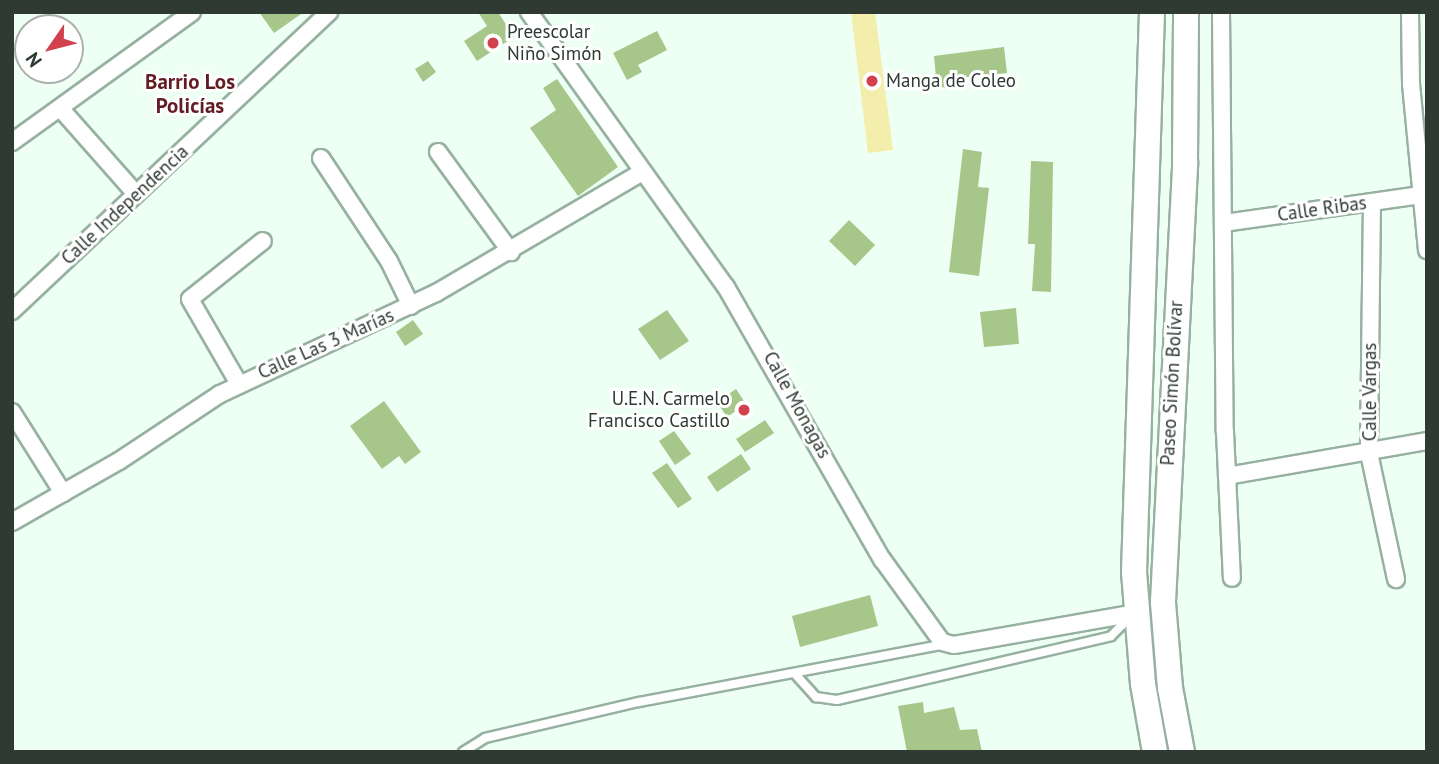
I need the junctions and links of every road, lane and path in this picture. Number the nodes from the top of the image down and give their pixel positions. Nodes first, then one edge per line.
1 (192, 12) edge
2 (329, 12) edge
3 (528, 12) edge
4 (1152, 12) edge
5 (1186, 12) edge
6 (1221, 12) edge
7 (1410, 12) edge
8 (60, 108) junction
9 (12, 142) edge
10 (438, 152) dead end
11 (321, 158) dead end
12 (642, 172) junction
13 (136, 194) junction
14 (1420, 195) junction
15 (1372, 201) junction
16 (1224, 223) junction
17 (263, 241) dead end
18 (1427, 250) edge
19 (511, 252) junction
20 (411, 306) junction
21 (12, 310) edge
22 (239, 384) junction
23 (12, 412) edge
24 (1427, 442) edge
25 (1369, 453) junction
26 (1227, 476) junction
27 (63, 493) junction
28 (12, 522) edge
29 (1232, 578) dead end
30 (1396, 579) dead end
31 (1128, 614) junction
32 (945, 644) junction
33 (796, 675) junction
34 (463, 752) edge
35 (1155, 752) edge
36 (1182, 752) edge

1 - 8 street
2 - 13 street, Calle Independencia
3 - 12 street, Calle Monagas
4 - 31 main road, Paseo Simón Bolívar
5 - 36 main road, Paseo Simón Bolívar
6 - 16 street
7 - 14 street
8 - 9 street
8 - 13 street
10 - 19 street
11 - 20 street
12 - 19 street, Calle Las 3 Marías
12 - 32 street, Calle Monagas
13 - 21 street, Calle Independencia
14 - 15 street, Calle Ribas
14 - 18 street
15 - 16 street, Calle Ribas
15 - 25 street, Calle Vargas
16 - 26 street
17 - 22 street
19 - 20 street, Calle Las 3 Marías
20 - 22 street, Calle Las 3 Marías
22 - 27 street, Calle Las 3 Marías
23 - 27 street
24 - 25 street
25 - 26 street
25 - 30 street, Calle Vargas
26 - 29 street
27 - 28 street, Calle Las 3 Marías
31 - 32 street
31 - 33 lane
31 - 35 main road, Paseo Simón Bolívar
32 - 33 lane
33 - 34 lane

